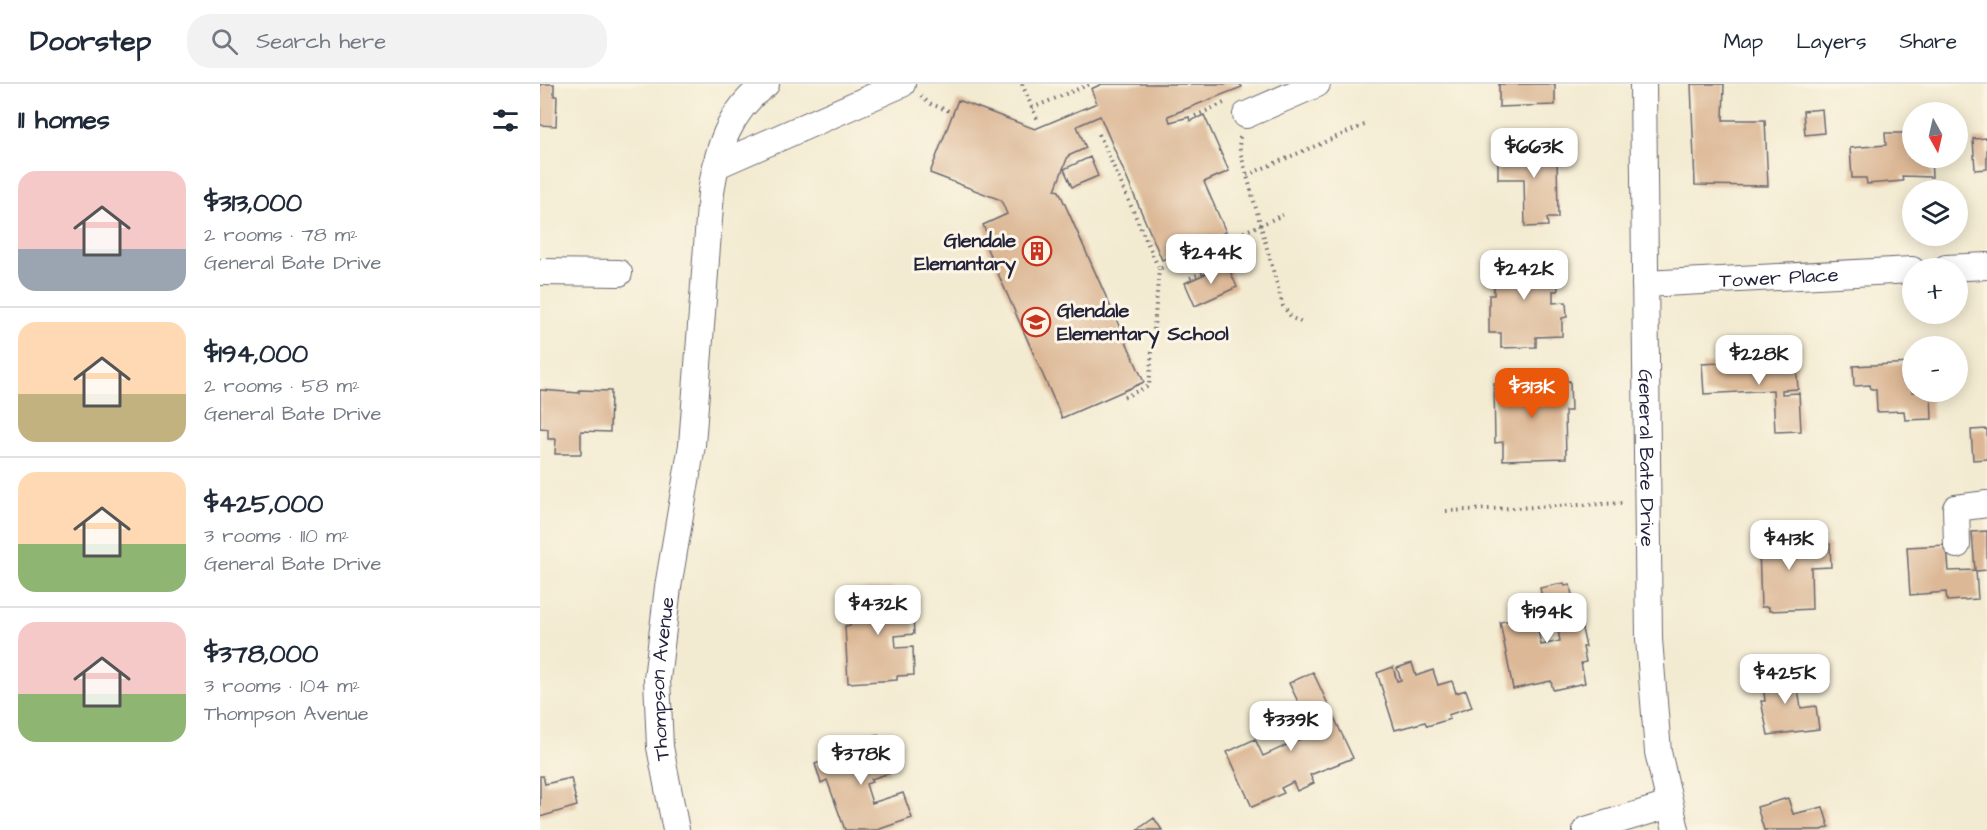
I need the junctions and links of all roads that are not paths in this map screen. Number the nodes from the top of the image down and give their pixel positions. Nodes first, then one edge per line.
1 (766, 84) edge
2 (1317, 84) edge
3 (1643, 84) edge
4 (910, 87) edge
5 (1246, 115) road end
6 (714, 166) junction
7 (1987, 266) edge
8 (1968, 267) edge
9 (1902, 271) edge
10 (540, 272) edge
11 (619, 273) dead end
12 (1645, 284) junction
13 (1987, 504) edge
14 (1957, 545) dead end
15 (1669, 805) junction
16 (676, 830) edge
17 (1586, 830) edge
18 (1676, 830) edge

1 - 6 street, Thompson Avenue
2 - 5 street
3 - 12 street, General Bate Drive
4 - 6 street
6 - 16 street, Thompson Avenue
7 - 8 street
9 - 12 street, Tower Place
10 - 11 street
12 - 15 street, General Bate Drive
13 - 14 street
15 - 17 street
15 - 18 street, General Bate Drive

